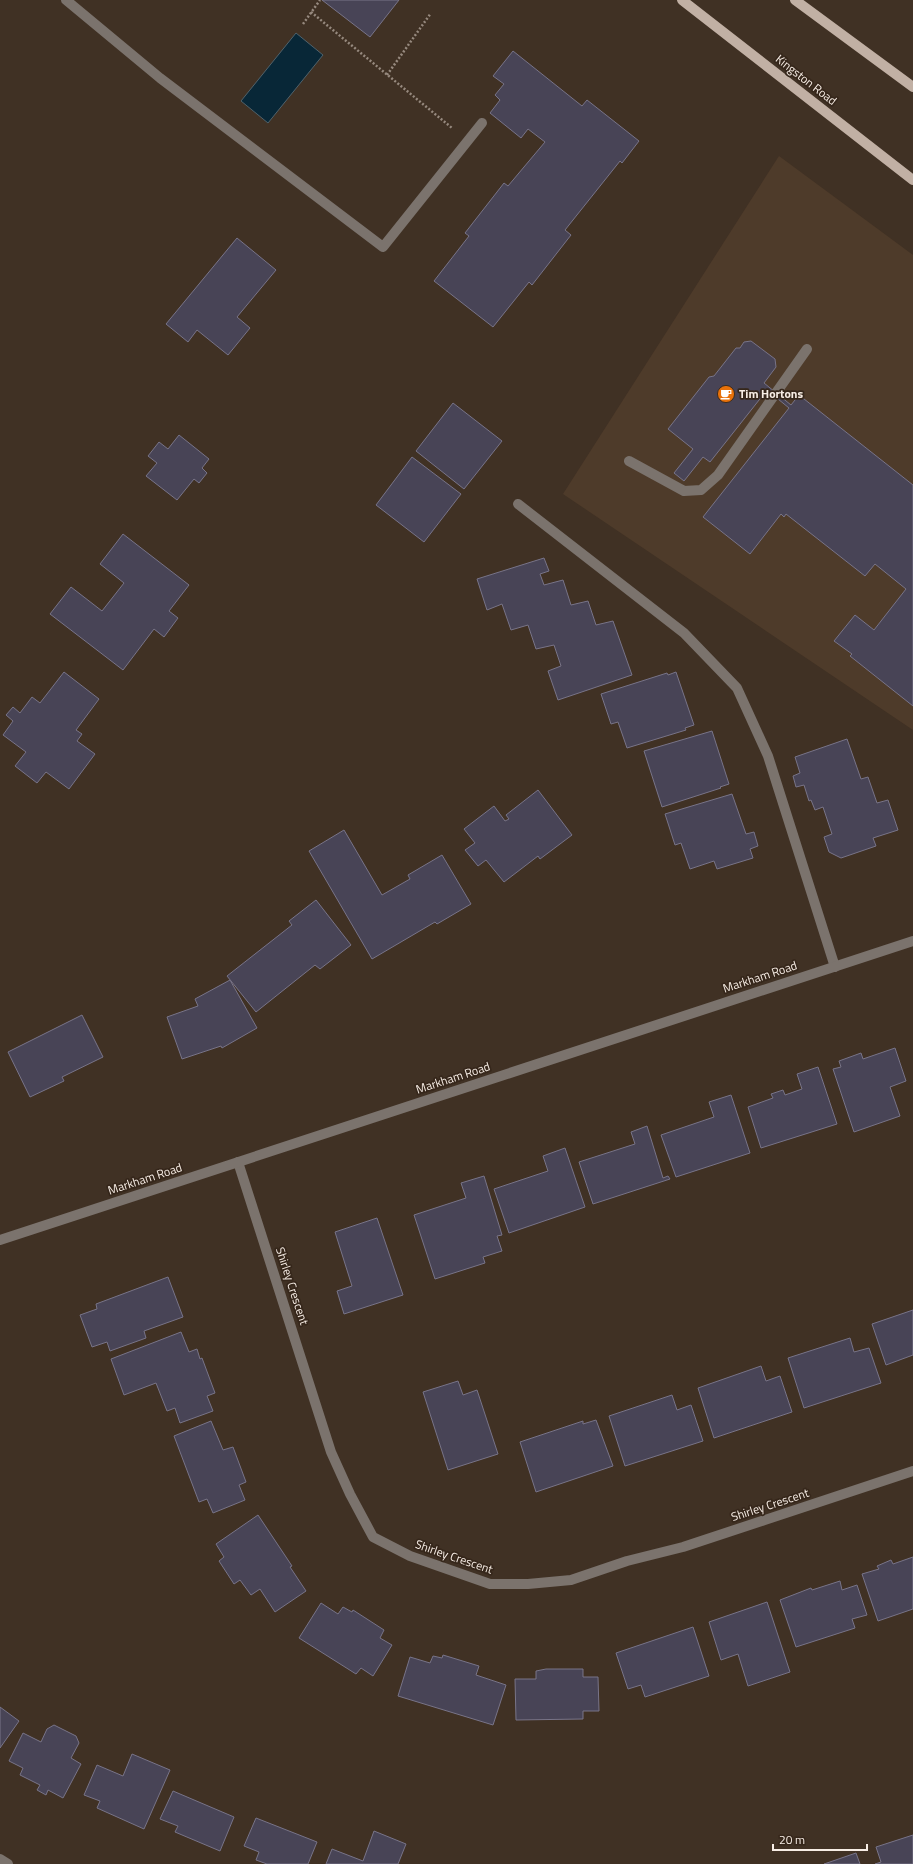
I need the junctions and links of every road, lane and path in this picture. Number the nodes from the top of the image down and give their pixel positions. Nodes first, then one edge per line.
1 (66, 0) edge
2 (320, 0) edge
3 (682, 0) edge
4 (795, 0) edge
5 (311, 12) junction
6 (431, 13) dead end
7 (303, 24) dead end
8 (387, 75) junction
9 (913, 87) edge
10 (482, 123) dead end
11 (468, 141) junction
12 (913, 180) edge
13 (807, 349) dead end
14 (629, 461) dead end
15 (518, 504) dead end
16 (913, 941) edge
17 (835, 967) junction
18 (238, 1162) junction
19 (0, 1240) edge
20 (913, 1471) edge
21 (0, 1860) edge
22 (8, 1864) edge

1 - 11 street
2 - 5 path
3 - 12 main road, Kingston Road
4 - 9 main road
5 - 7 path
5 - 8 path
6 - 8 path
8 - 11 path
10 - 11 street
13 - 14 street
15 - 17 street
16 - 17 street, Markham Road
17 - 18 street, Markham Road
18 - 19 street, Markham Road
18 - 20 street, Shirley Crescent
21 - 22 street

